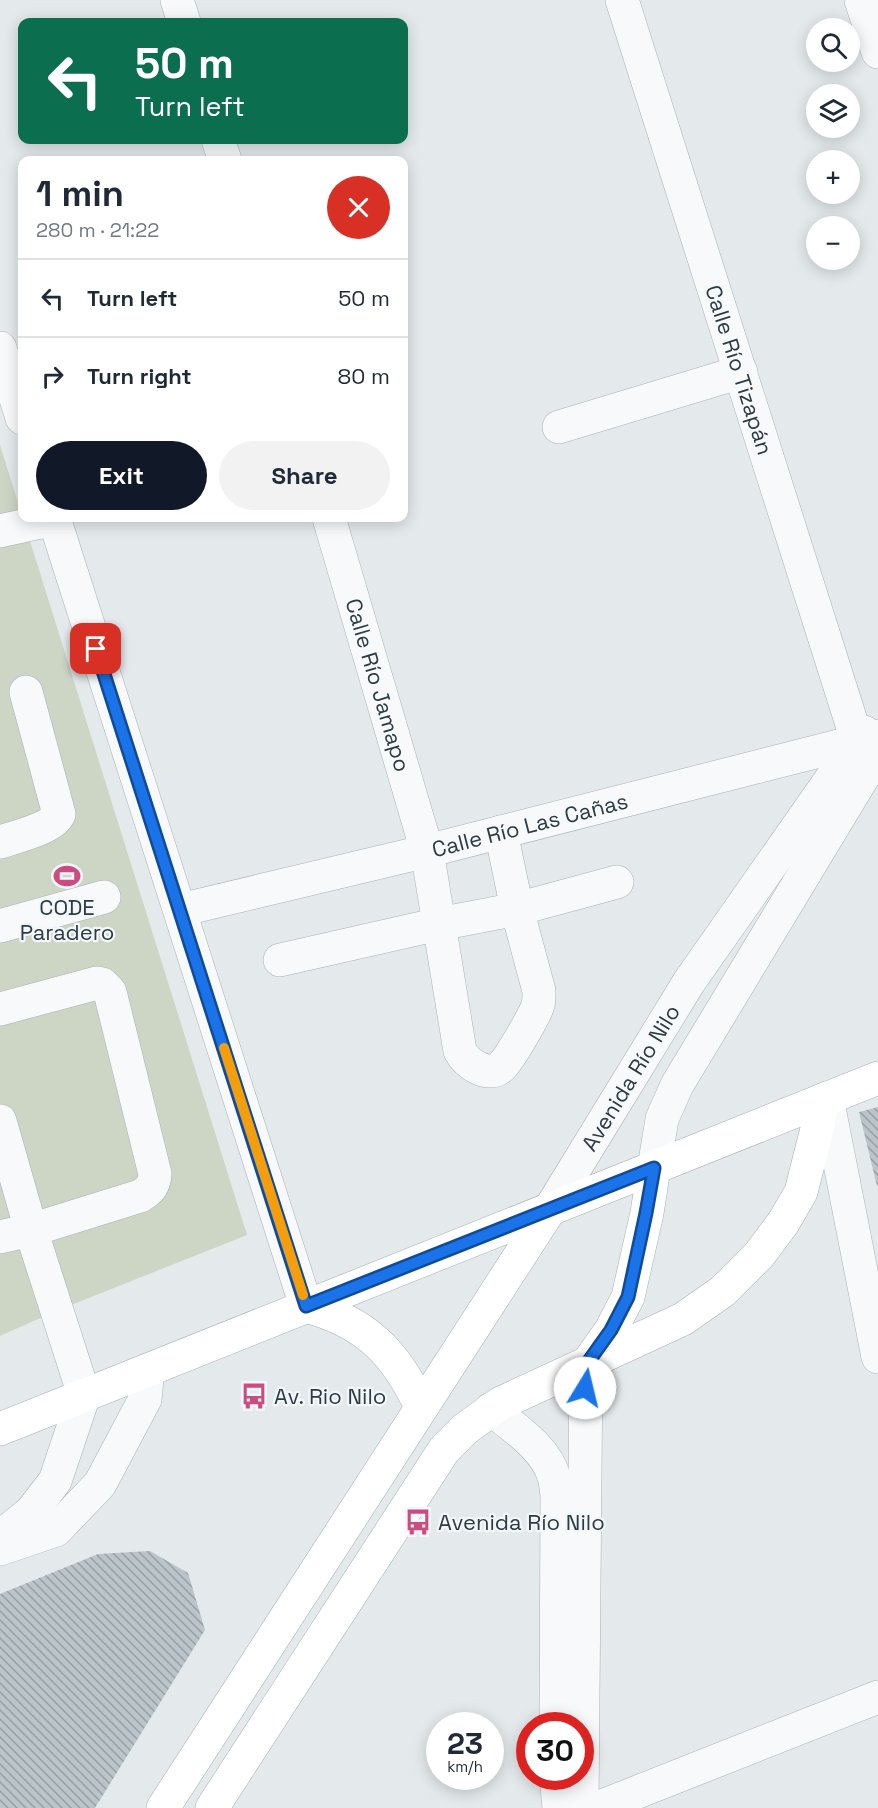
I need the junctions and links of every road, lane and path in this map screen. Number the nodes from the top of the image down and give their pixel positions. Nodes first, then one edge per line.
1 (177, 0) edge
2 (622, 0) edge
3 (861, 0) edge
4 (183, 18) edge
5 (878, 52) edge
6 (0, 348) edge
7 (741, 372) junction
8 (18, 405) edge
9 (559, 427) dead end
10 (37, 522) edge
11 (55, 522) edge
12 (330, 522) edge
13 (0, 531) edge
14 (26, 692) dead end
15 (873, 736) edge
16 (501, 832) junction
17 (0, 842) edge
18 (427, 851) junction
19 (616, 882) dead end
20 (104, 897) dead end
21 (517, 909) junction
22 (180, 910) junction
23 (439, 924) junction
24 (0, 926) edge
25 (280, 960) dead end
26 (0, 1009) edge
27 (878, 1078) edge
28 (824, 1099) junction
29 (0, 1121) edge
30 (654, 1168) junction
31 (550, 1209) junction
32 (15, 1233) edge
33 (306, 1306) junction
34 (878, 1357) edge
35 (586, 1365) junction
36 (148, 1370) junction
37 (84, 1395) junction
38 (421, 1407) junction
39 (491, 1409) junction
40 (0, 1429) edge
41 (0, 1537) edge
42 (0, 1550) edge
43 (878, 1697) edge
44 (556, 1712) edge
45 (558, 1790) edge
46 (163, 1808) edge
47 (212, 1808) edge
48 (560, 1808) edge
49 (582, 1808) edge
50 (597, 1808) edge

1 - 4 street
2 - 7 street, Calle Río Tizapán
3 - 5 street
6 - 8 street
7 - 9 street
7 - 15 street, Calle Río Tizapán
10 - 13 street
11 - 22 street
12 - 18 street, Calle Río Jamapo
14 - 17 street
15 - 16 street, Calle Río Las Cañas
15 - 30 street, Avenida Río Nilo
15 - 31 street, Avenida Río Nilo
16 - 18 street, Calle Río Las Cañas
16 - 21 street, Calle Río Jamapo
18 - 22 street, Calle Río Las Cañas
18 - 23 street, Calle Río Jamapo
19 - 21 street
20 - 24 street
21 - 23 street
21 - 23 street, Calle Río Jamapo
22 - 33 street
23 - 25 street
26 - 32 street
27 - 28 main road
28 - 30 main road
28 - 34 street
28 - 35 main road
29 - 32 street
30 - 31 main road
30 - 35 main road, Avenida Río Nilo
31 - 33 main road
31 - 38 main road, Avenida Río Nilo
32 - 37 street
33 - 36 main road
33 - 38 main road
35 - 39 main road, Avenida Río Nilo
35 - 49 street
36 - 37 main road
36 - 42 street
37 - 40 main road
37 - 41 street
38 - 46 main road, Avenida Río Nilo
39 - 44 street
39 - 47 main road, Avenida Río Nilo
43 - 50 street
45 - 48 street

